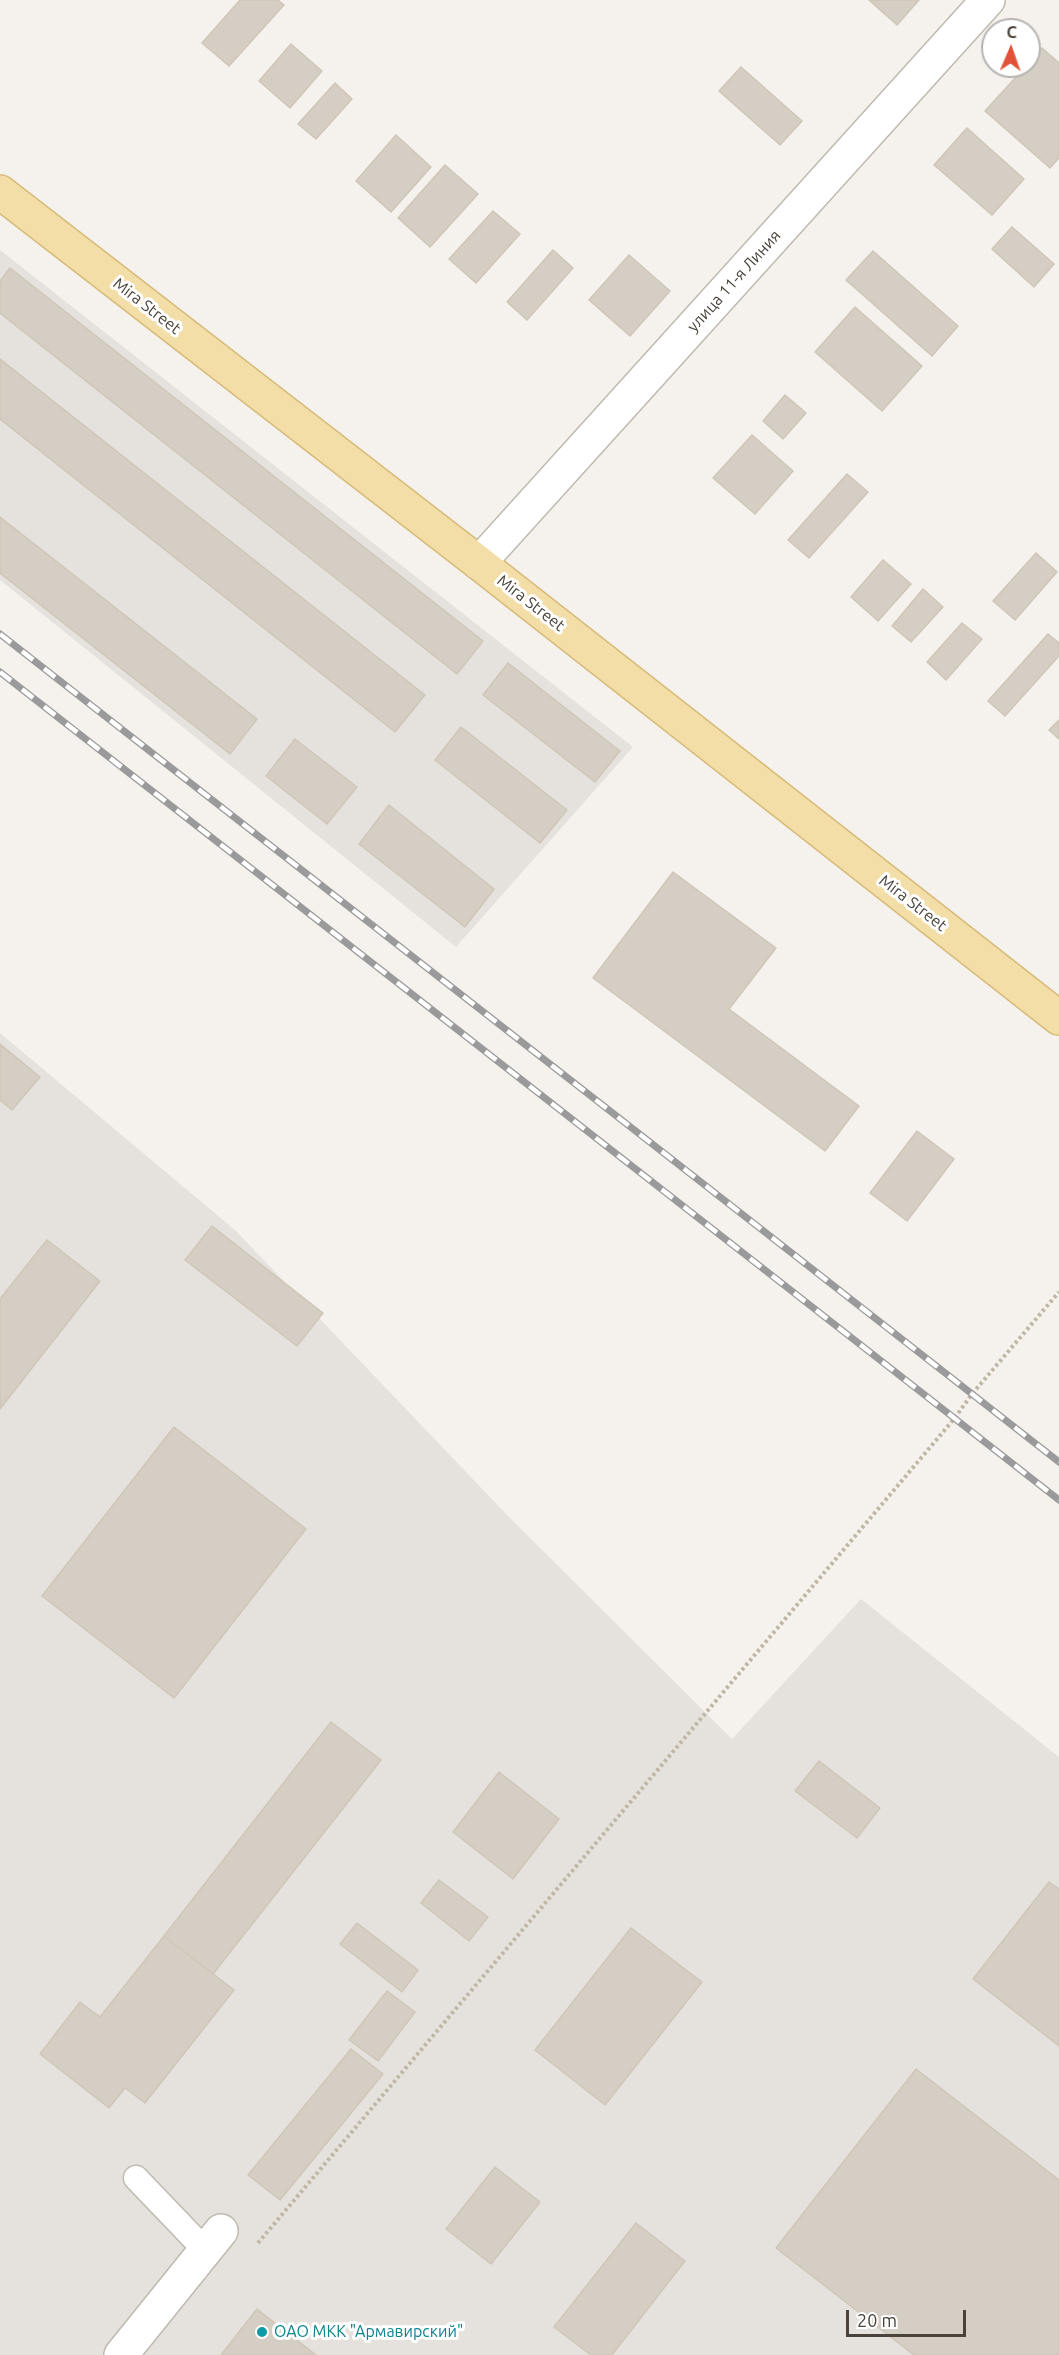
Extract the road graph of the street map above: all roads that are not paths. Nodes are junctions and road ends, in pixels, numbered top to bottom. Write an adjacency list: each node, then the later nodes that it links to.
1 (988, 0): 3 (street, улица 11-я Линия)
2 (0, 192): 3 (main road, Mira Street)
3 (479, 563): 4 (main road, Mira Street)
4 (1059, 1018)
5 (136, 2178): 6 (lane)
6 (213, 2240): 7 (street)
7 (121, 2355)

